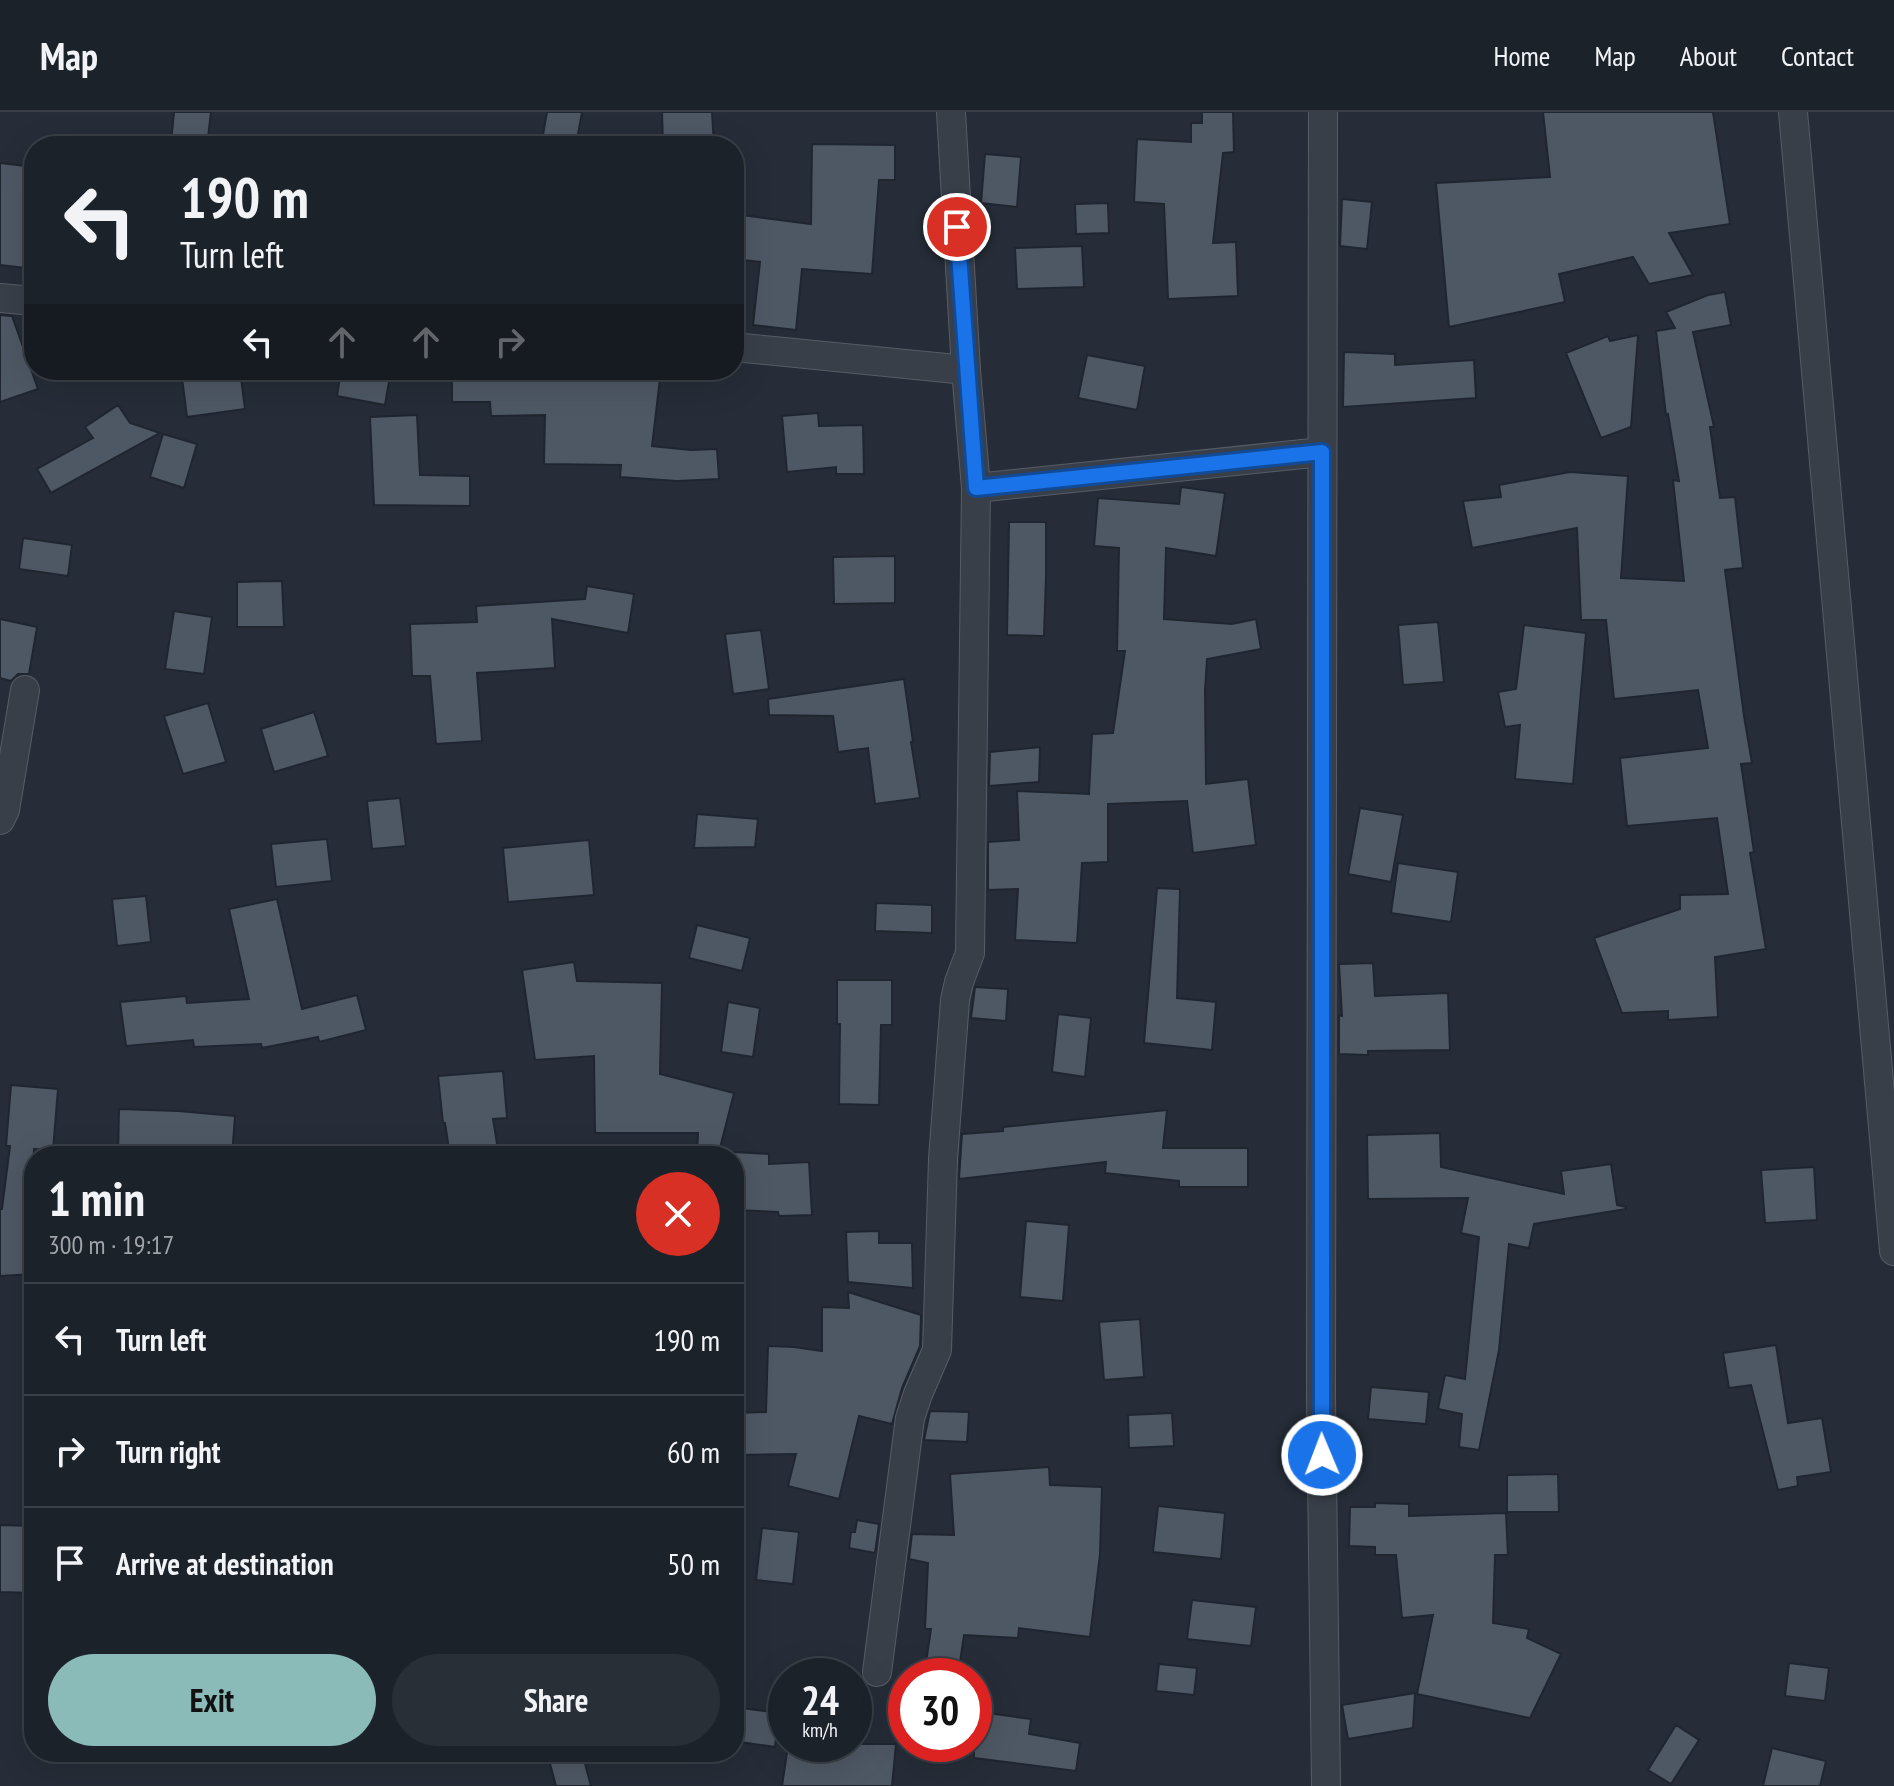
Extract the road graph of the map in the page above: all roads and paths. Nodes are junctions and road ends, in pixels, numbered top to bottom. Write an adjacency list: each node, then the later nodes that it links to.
1 (951, 112): 7 (street)
2 (1323, 112): 8 (street)
3 (1793, 112): 12 (street)
4 (0, 298): 5 (street)
5 (24, 300)
6 (744, 348): 7 (street)
7 (966, 370): 9 (street)
8 (1322, 452): 9 (street); 14 (street)
9 (976, 488): 13 (street)
10 (25, 690): 11 (street)
11 (0, 820)
12 (1894, 1251)
13 (877, 1672)
14 (1326, 1786)

